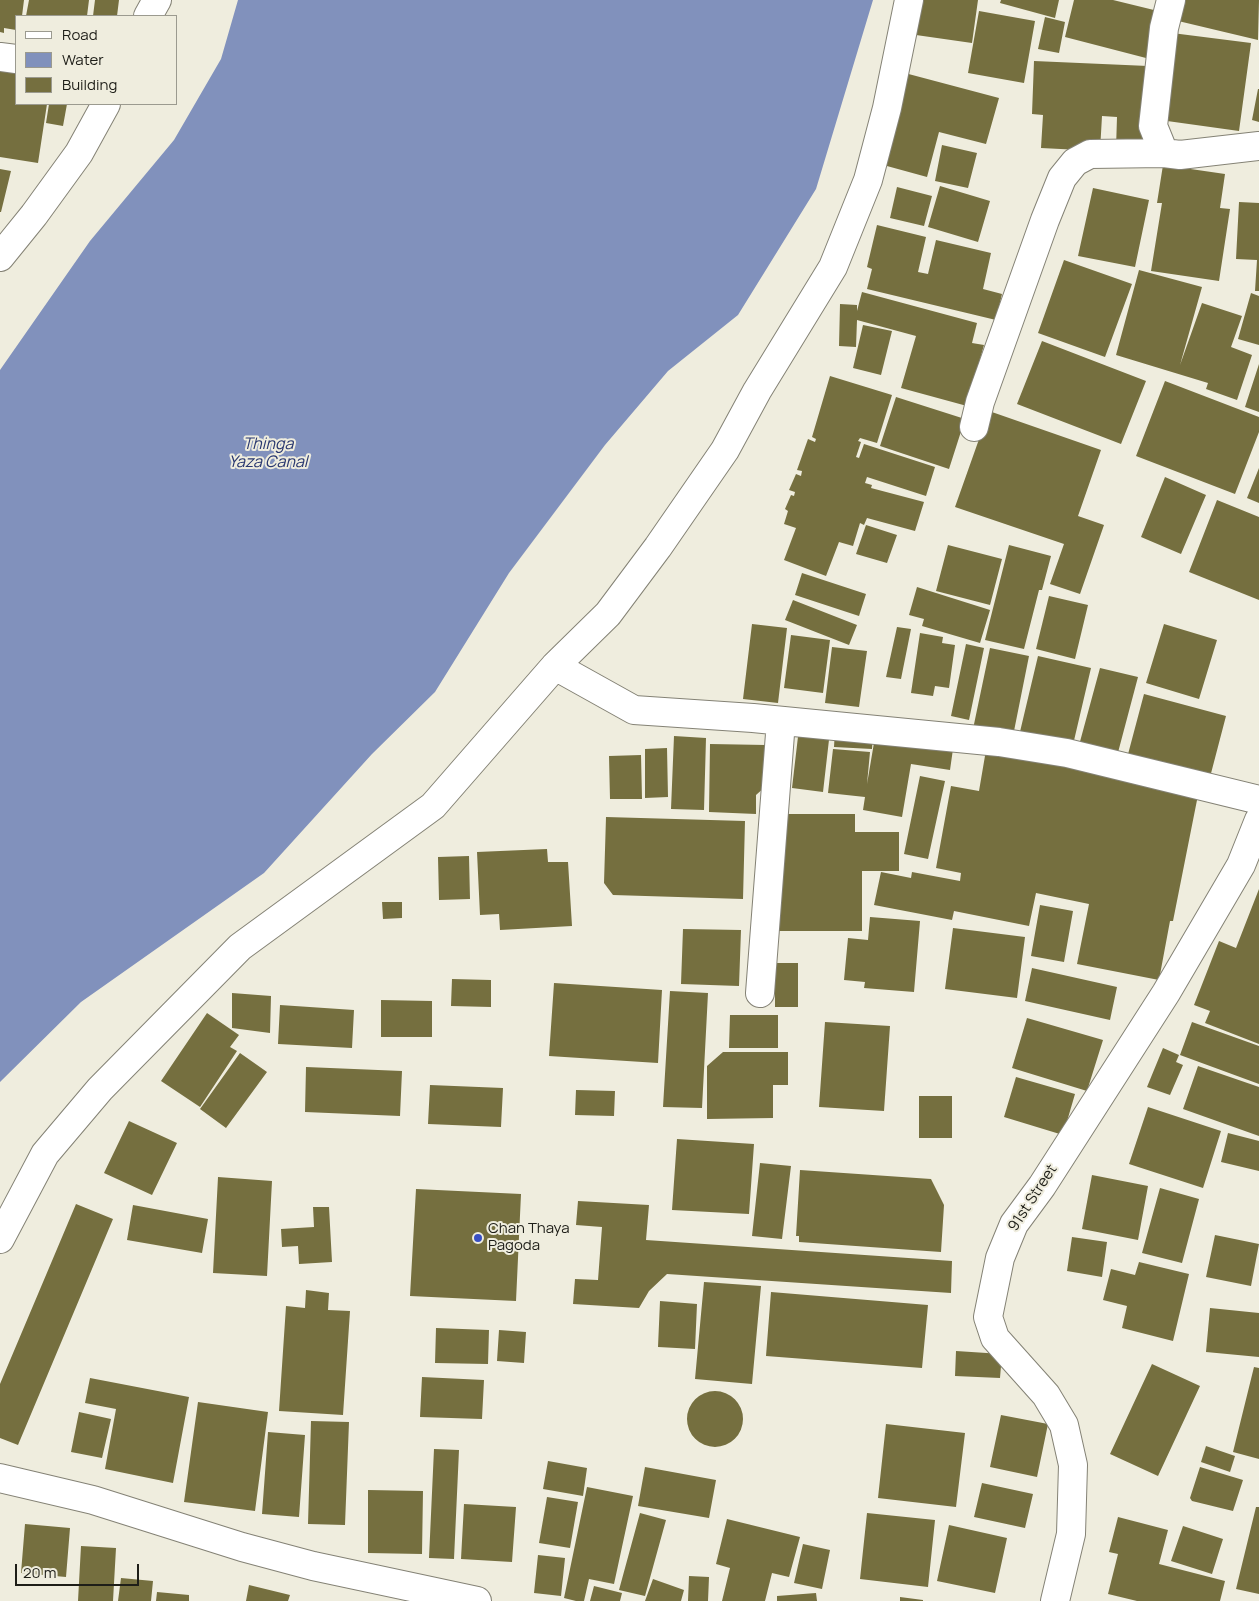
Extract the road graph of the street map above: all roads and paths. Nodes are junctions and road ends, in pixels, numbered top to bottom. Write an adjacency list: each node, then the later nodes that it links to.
1 (157, 0): 4 (street)
2 (909, 0): 12 (street)
3 (1171, 0): 9 (street)
4 (149, 15)
5 (0, 57): 6 (street)
6 (15, 59)
7 (105, 105): 10 (street)
8 (1259, 146): 9 (street)
9 (1164, 153): 11 (street)
10 (0, 257)
11 (974, 427)
12 (554, 666): 13 (street); 18 (street)
13 (781, 720): 14 (street); 17 (street)
14 (1259, 800)
15 (1259, 820): 16 (street, 91st Street)
16 (1250, 869): 21 (street, 91st Street)
17 (760, 994)
18 (0, 1239)
19 (0, 1478): 20 (street)
20 (477, 1601)
21 (1055, 1601)

